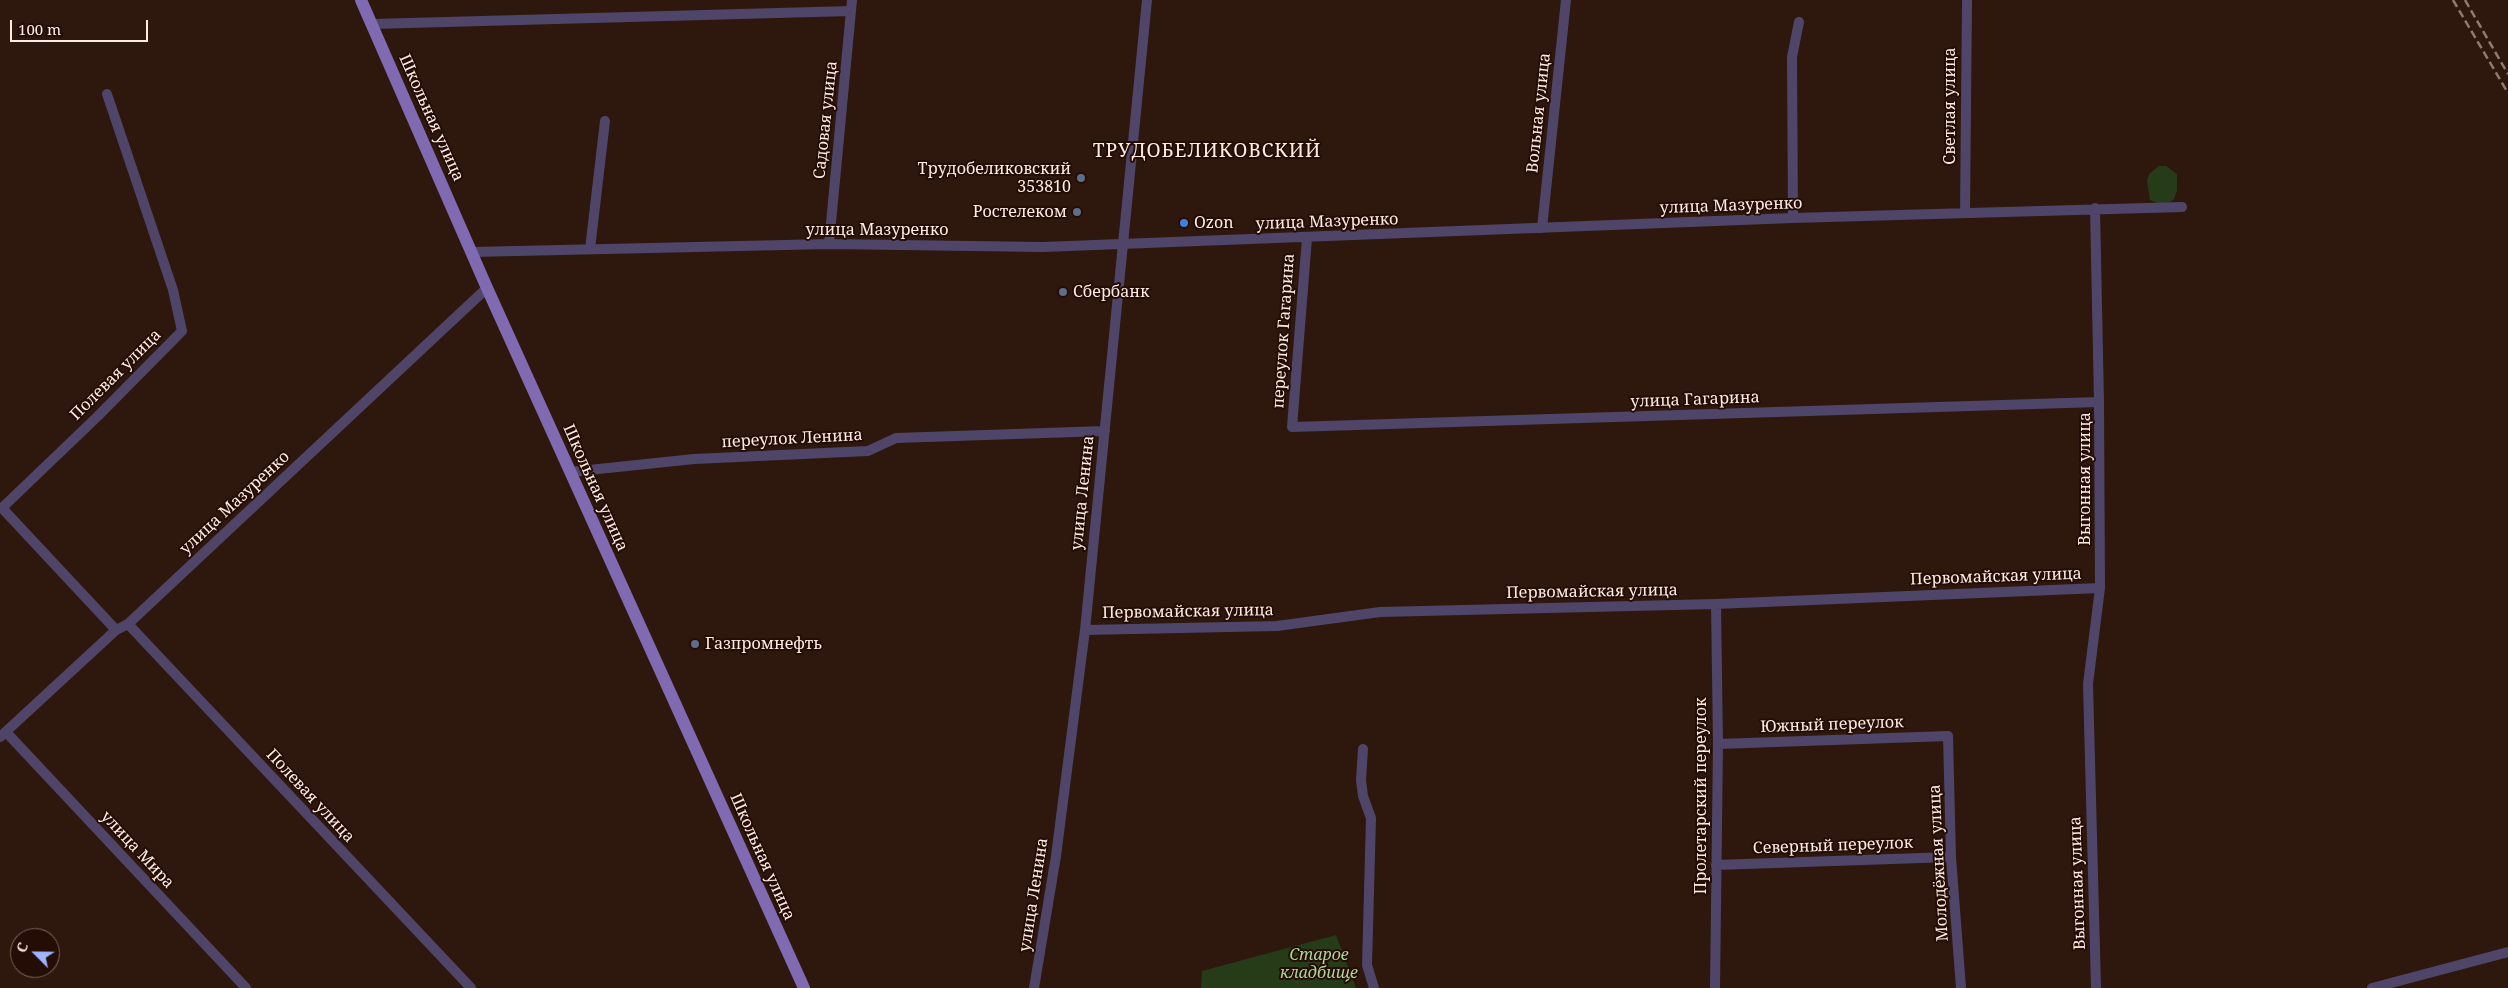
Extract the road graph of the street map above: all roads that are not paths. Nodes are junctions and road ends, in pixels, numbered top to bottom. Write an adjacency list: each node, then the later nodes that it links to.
1 (362, 0): 8 (main road, Школьная улица)
2 (852, 0): 6 (street, Садовая улица)
3 (1147, 0): 18 (street, улица Ленина)
4 (1566, 0): 15 (street, Вольная улица)
5 (1967, 0): 13 (street, Светлая улица)
6 (851, 11): 8 (street); 17 (street, Садовая улица)
7 (1799, 22): 14 (street)
8 (372, 24): 20 (main road, Школьная улица)
9 (108, 94): 29 (street, Полевая улица)
10 (605, 121): 19 (street)
11 (2182, 207): 12 (street, улица Мазуренко)
12 (2095, 208): 13 (street, улица Мазуренко); 22 (street, Выгонная улица)
13 (1965, 213): 14 (street, улица Мазуренко)
14 (1793, 218): 15 (street, улица Мазуренко)
15 (1542, 228): 16 (street, улица Мазуренко)
16 (1307, 238): 18 (street, улица Мазуренко); 23 (street, переулок Гагарина)
17 (829, 244): 18 (street, улица Мазуренко); 19 (street, улица Мазуренко)
18 (1121, 244): 24 (street, улица Ленина)
19 (590, 249): 20 (street, улица Мазуренко)
20 (472, 252): 21 (main road, Школьная улица)
21 (487, 288): 25 (main road, Школьная улица); 28 (street, улица Мазуренко)
22 (2099, 402): 23 (street, улица Гагарина); 26 (street, Выгонная улица)
23 (1292, 427)
24 (1105, 431): 25 (street, переулок Ленина); 30 (street, улица Ленина)
25 (570, 472): 40 (main road, Школьная улица)
26 (2100, 588): 27 (street, Первомайская улица); 45 (street, Выгонная улица)
27 (1716, 604): 30 (street, Первомайская улица); 33 (street, Пролетарский переулок)
28 (128, 624): 29 (street, улица Мазуренко); 39 (street, Полевая улица)
29 (116, 630): 31 (street, улица Мазуренко)
30 (1085, 630): 41 (street, улица Ленина)
31 (3, 735): 38 (street, улица Мира)
32 (1948, 736): 33 (street, Южный переулок); 35 (street, Молодёжная улица)
33 (1718, 744): 36 (street, Пролетарский переулок)
34 (1362, 749): 42 (street)
35 (1952, 857): 36 (street, Северный переулок); 44 (street, Молодёжная улица)
36 (1716, 865): 43 (street, Пролетарский переулок)
37 (2508, 952): 46 (street)
38 (246, 988)
39 (471, 988)
40 (804, 988)
41 (1034, 988)
42 (1374, 988)
43 (1715, 988)
44 (1961, 988)
45 (2096, 988)
46 (2372, 988)

